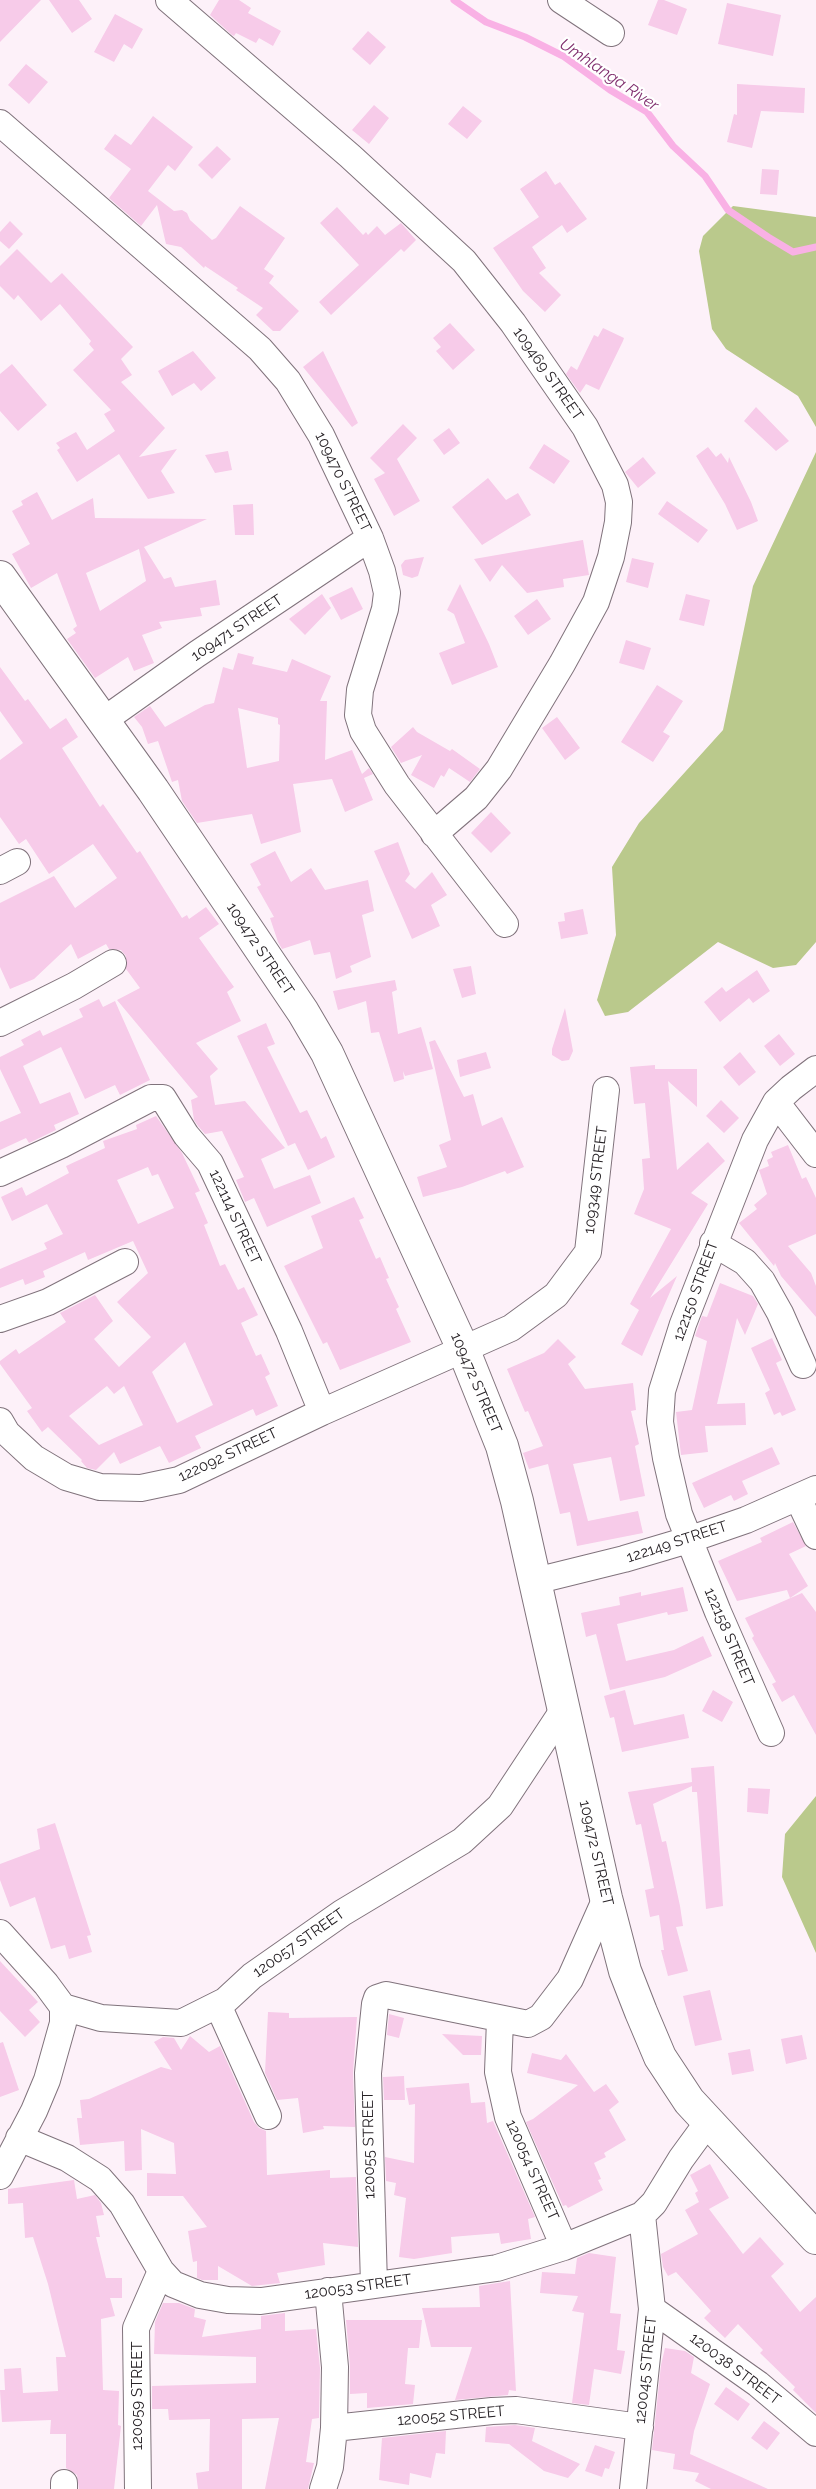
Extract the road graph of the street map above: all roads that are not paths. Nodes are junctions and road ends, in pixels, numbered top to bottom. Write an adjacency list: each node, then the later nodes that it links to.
1 (169, 0): 8 (street, 109469 STREET)
2 (561, 0): 3 (street)
3 (611, 33)
4 (0, 123): 5 (street, 109470 STREET)
5 (370, 538): 7 (street, 109471 STREET); 8 (street, 109470 STREET)
6 (0, 577): 7 (street, 109472 STREET)
7 (104, 720): 20 (street, 109472 STREET)
8 (434, 834): 9 (street, 109470 STREET)
9 (505, 924)
10 (113, 963): 11 (street)
11 (0, 1023)
12 (816, 1069): 14 (street, 122150 STREET)
13 (606, 1090): 20 (street, 109349 STREET)
14 (776, 1102): 15 (street); 17 (street, 122150 STREET)
15 (816, 1154)
16 (0, 1173): 22 (street, 122114 STREET)
17 (713, 1243): 21 (street); 26 (street, 122150 STREET)
18 (126, 1262): 19 (street)
19 (0, 1319)
20 (464, 1351): 22 (street, 122092 STREET); 27 (street, 109472 STREET)
21 (803, 1365)
22 (322, 1412): 23 (street, 122092 STREET)
23 (0, 1421)
24 (807, 1494): 25 (street); 26 (street, 122149 STREET)
25 (816, 1536)
26 (688, 1540): 27 (street, 122149 STREET); 29 (street, 122158 STREET)
27 (535, 1581): 28 (street, 109472 STREET)
28 (564, 1709): 30 (street, 109472 STREET); 32 (street, 120057 STREET)
29 (771, 1733)
30 (606, 1898): 34 (street); 36 (street, 109472 STREET)
31 (0, 1933): 33 (street)
32 (218, 2005): 33 (street, 120057 STREET); 35 (street)
33 (63, 2007): 37 (street)
34 (501, 2020): 41 (street, 120054 STREET); 43 (street, 120055 STREET)
35 (268, 2116)
36 (708, 2122): 39 (street, 120053 STREET); 40 (street, 109472 STREET)
37 (19, 2138): 38 (street); 42 (street, 120053 STREET)
38 (0, 2176)
39 (642, 2215): 41 (street, 120053 STREET); 45 (street, 120045 STREET)
40 (816, 2238)
41 (564, 2247): 43 (street, 120053 STREET)
42 (161, 2271): 44 (street, 120053 STREET); 49 (street, 120059 STREET)
43 (374, 2285): 44 (street, 120053 STREET)
44 (328, 2291): 47 (street)
45 (652, 2309): 46 (street, 120045 STREET); 48 (street, 120038 STREET)
46 (640, 2427): 47 (street, 120052 STREET); 51 (street, 120045 STREET)
47 (334, 2428): 50 (street)
48 (816, 2433)
49 (138, 2489)
50 (323, 2489)
51 (633, 2489)

